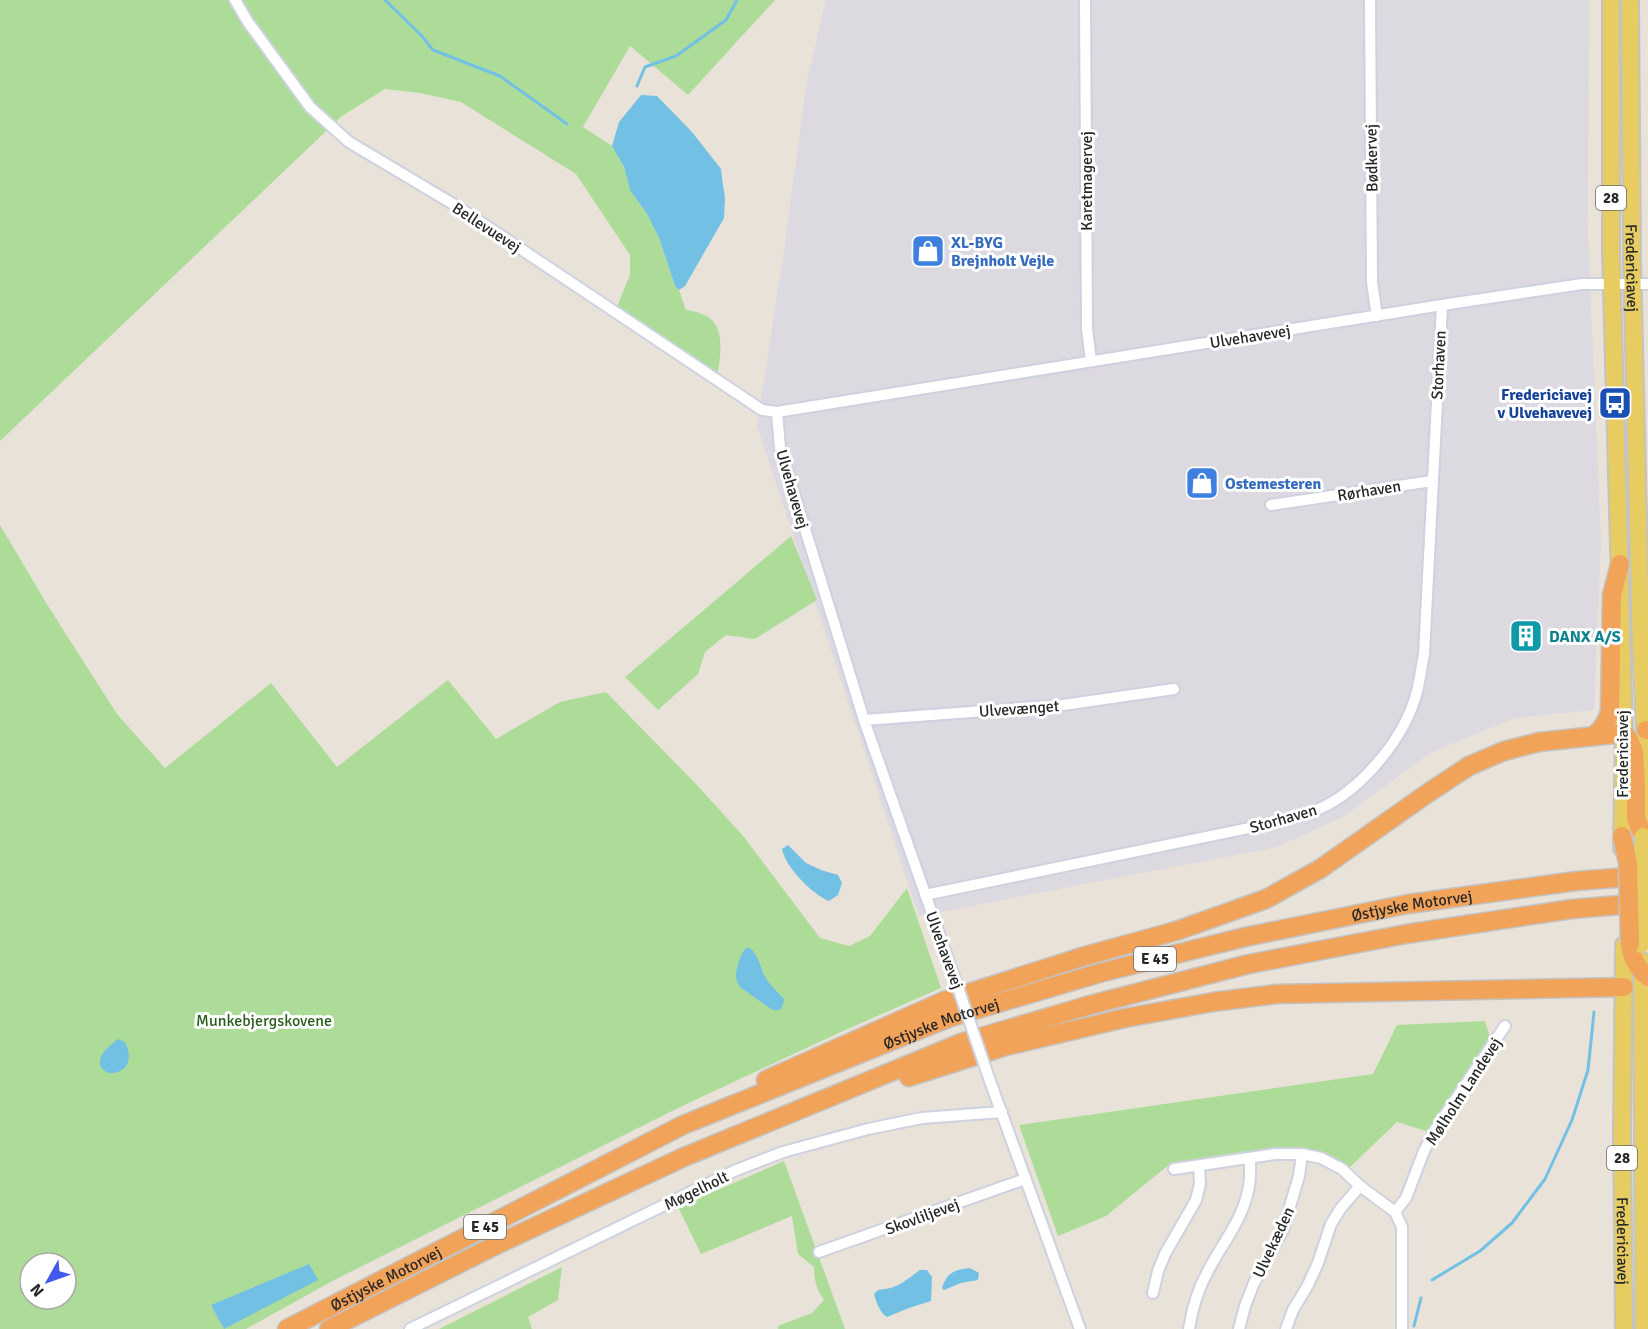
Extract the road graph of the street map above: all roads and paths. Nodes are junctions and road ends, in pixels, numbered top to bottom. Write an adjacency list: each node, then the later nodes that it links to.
1 (235, 0): 12 (street, Bellevuevej)
2 (1084, 0): 11 (street, Karetmagervej)
3 (1370, 0): 10 (street, Bødkervej)
4 (1611, 0): 6 (main road, Fredericiavej / 28)
5 (1629, 0): 8 (main road, Fredericiavej / 28)
6 (1610, 113): 7 (main road, Fredericiavej / 28); 8 (main road)
7 (1612, 284): 8 (street, Ulvehavevej); 9 (street, Ulvehavevej); 15 (main road, Fredericiavej / 28); 16 (main road)
8 (1640, 284): 16 (main road, Fredericiavej / 28)
9 (1442, 305): 10 (street, Ulvehavevej); 13 (street, Storhaven)
10 (1377, 316): 11 (street, Ulvehavevej)
11 (1091, 362): 12 (street, Ulvehavevej)
12 (777, 412): 18 (street, Ulvehavevej)
13 (1432, 481): 14 (street, Rørhaven); 25 (street, Storhaven)
14 (1271, 505)
15 (1620, 564): 20 (main road, Fredericiavej / 28); 21 (highway)
16 (1640, 571): 19 (main road, Fredericiavej / 28)
17 (1174, 689): 18 (street, Ulvevænget)
18 (864, 720): 25 (street, Ulvehavevej)
19 (1647, 730): 20 (main road); 23 (main road, Fredericiavej / 28)
20 (1624, 733): 21 (highway); 22 (main road, Fredericiavej / 28); 23 (highway)
21 (1594, 736): 33 (highway)
22 (1622, 836): 27 (highway, bridge)
23 (1643, 836): 27 (main road, Fredericiavej / 28, bridge)
24 (1648, 876): 33 (highway, Østjyske Motorvej / E 45)
25 (925, 895): 32 (street, Ulvehavevej, bridge)
26 (1648, 903): 31 (highway, Østjyske Motorvej / E 45)
27 (1632, 945): 28 (highway); 29 (main road, Fredericiavej / 28)
28 (1645, 979): 29 (main road); 52 (main road, Fredericiavej / 28)
29 (1624, 987): 31 (highway); 51 (main road, Fredericiavej / 28)
30 (1505, 1026): 40 (street, Mølholm Landevej)
31 (798, 1110): 44 (highway, Østjyske Motorvej / E 45)
32 (1002, 1112): 38 (street, Ulvehavevej); 45 (street, Møgelholt)
33 (683, 1125): 43 (highway, Østjyske Motorvej / E 45)
34 (1302, 1154): 35 (street); 39 (street); 48 (street, Ulvekæden)
35 (1250, 1158): 36 (street); 47 (street)
36 (1199, 1166): 37 (street); 42 (street)
37 (1174, 1169)
38 (1026, 1179): 41 (street, Skovliljevej); 46 (street, Ulvehavevej)
39 (1360, 1186): 40 (street); 49 (street)
40 (1395, 1212): 50 (street)
41 (819, 1252)
42 (1153, 1293)
43 (287, 1329)
44 (329, 1329)
45 (410, 1329)
46 (1080, 1329)
47 (1189, 1329)
48 (1239, 1329)
49 (1286, 1329)
50 (1402, 1329)
51 (1624, 1329)
52 (1644, 1329)

